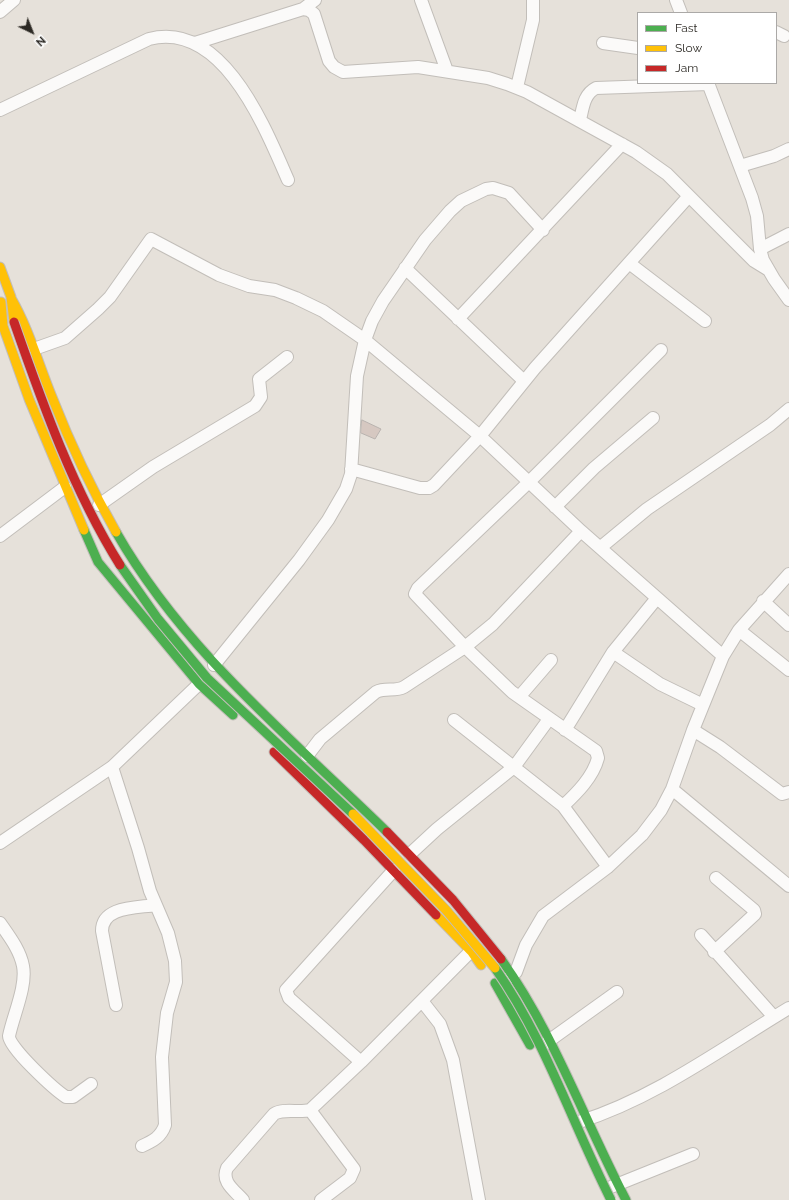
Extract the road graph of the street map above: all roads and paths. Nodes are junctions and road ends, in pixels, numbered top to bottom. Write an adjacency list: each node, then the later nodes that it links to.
1 (14, 0): 7 (street)
2 (316, 0): 6 (street)
3 (421, 0): 12 (street)
4 (533, 0): 14 (street)
5 (676, 0): 8 (street)
6 (303, 9): 9 (street); 12 (street)
7 (0, 12)
8 (681, 12)
9 (194, 42): 15 (street); 20 (street)
10 (603, 43): 11 (street)
11 (637, 48)
12 (447, 71): 14 (street)
13 (708, 84): 16 (street); 19 (street)
14 (517, 87): 16 (street)
15 (0, 110)
16 (580, 120): 17 (street)
17 (622, 144): 21 (street); 22 (street)
18 (789, 149): 19 (street)
19 (740, 166): 24 (street)
20 (288, 180)
21 (689, 196): 25 (street); 28 (street)
22 (543, 230): 27 (street); 32 (street)
23 (789, 234): 24 (street)
24 (760, 249): 28 (street)
25 (629, 263): 33 (street); 39 (street)
26 (0, 267): 29 (street)
27 (405, 268): 32 (street); 35 (street)
28 (767, 269): 30 (street)
29 (11, 297): 34 (street); 36 (street)
30 (789, 300)
31 (0, 301): 34 (street); 45 (street)
32 (458, 319): 39 (street)
33 (706, 321)
34 (14, 322): 110 (street, bridge)
35 (365, 340): 36 (street); 42 (street); 43 (street)
36 (34, 349): 46 (street)
37 (661, 350): 44 (street)
38 (287, 357): 46 (street)
39 (524, 381): 42 (street)
40 (789, 409): 50 (street)
41 (653, 418): 47 (street)
42 (480, 436): 43 (street); 44 (street)
43 (351, 469): 62 (street)
44 (529, 482): 47 (street); 58 (street)
45 (66, 487): 49 (street); 53 (street)
46 (100, 505): 51 (street)
47 (555, 507): 48 (street)
48 (581, 531): 50 (street); 58 (street)
49 (0, 536)
50 (601, 547): 54 (street)
51 (132, 560): 53 (street); 62 (street)
52 (789, 574): 55 (street)
53 (110, 576): 64 (street)
54 (657, 598): 59 (street); 60 (street)
55 (763, 602): 56 (street); 57 (street)
56 (789, 625)
57 (739, 630): 60 (street); 63 (street)
58 (465, 647): 65 (street); 71 (street)
59 (613, 652): 66 (street); 69 (street)
60 (723, 656): 66 (street)
61 (551, 660): 65 (street)
62 (214, 665): 71 (street)
63 (789, 670)
64 (199, 684): 72 (street); 80 (street)
65 (520, 696): 67 (street)
66 (703, 705): 70 (street)
67 (549, 719): 69 (street); 73 (street)
68 (454, 720): 73 (street)
69 (565, 730): 76 (street)
70 (693, 730): 74 (street); 75 (street)
71 (307, 756): 78 (street)
72 (112, 767): 77 (street); 83 (street)
73 (514, 767): 76 (street); 78 (street)
74 (672, 789): 79 (street); 82 (street)
75 (789, 792)
76 (563, 806): 79 (street)
77 (0, 844)
78 (410, 854): 88 (street)
79 (608, 867): 88 (street)
80 (394, 870): 86 (street); 97 (street)
81 (716, 878): 87 (street)
82 (789, 886)
83 (155, 905): 92 (street); 103 (street)
84 (0, 923): 99 (street)
85 (701, 935): 87 (street)
86 (471, 951): 89 (street); 91 (street)
87 (714, 952): 94 (street)
88 (514, 975): 89 (street); 95 (street)
89 (497, 986): 96 (street)
90 (617, 992): 95 (street)
91 (422, 1001): 97 (street); 109 (street)
92 (116, 1005)
93 (789, 1008): 94 (street)
94 (774, 1017): 101 (street)
95 (550, 1042): 96 (street); 101 (street)
96 (532, 1050): 98 (street)
97 (361, 1062): 100 (street)
98 (545, 1078)
99 (91, 1084)
100 (310, 1110): 107 (street); 108 (street)
101 (586, 1120): 102 (street); 105 (street)
102 (566, 1126): 106 (street)
103 (142, 1146)
104 (693, 1154): 105 (street)
105 (617, 1184): 106 (street); 111 (street)
106 (601, 1197)
107 (243, 1200)
108 (321, 1200)
109 (479, 1200)
110 (611, 1200)
111 (626, 1200)

